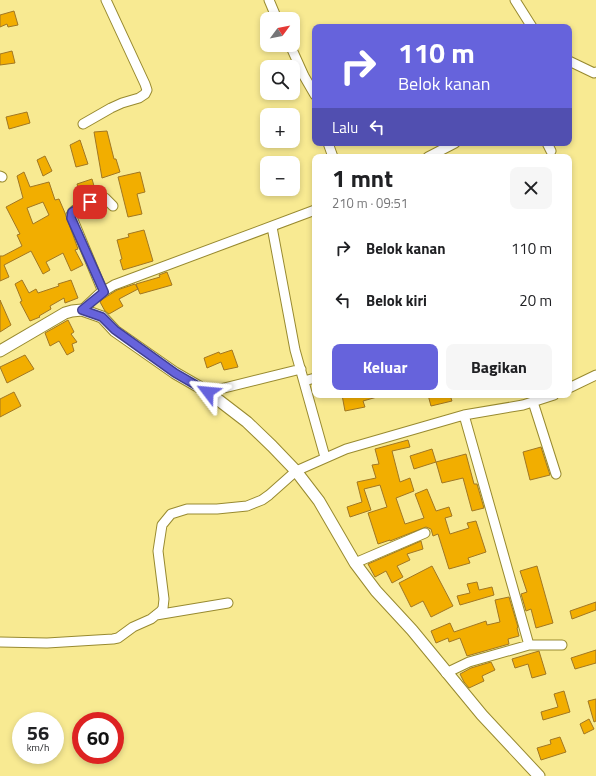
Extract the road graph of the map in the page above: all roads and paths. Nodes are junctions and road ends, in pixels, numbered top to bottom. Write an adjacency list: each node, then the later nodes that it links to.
1 (106, 0): 11 (street)
2 (268, 0): 4 (street)
3 (515, 0): 5 (street)
4 (274, 12)
5 (530, 24)
6 (293, 52): 10 (street)
7 (572, 62): 8 (street)
8 (595, 72): 9 (street)
9 (596, 82)
10 (312, 90)
11 (83, 124)
12 (449, 146): 13 (street)
13 (434, 154)
14 (113, 206): 17 (street)
15 (312, 211): 16 (street)
16 (272, 227): 17 (street); 20 (street)
17 (104, 292): 18 (street)
18 (82, 310): 19 (main road); 25 (main road)
19 (0, 351)
20 (300, 369): 23 (street); 25 (street)
21 (596, 375): 24 (street)
22 (312, 379): 23 (street)
23 (304, 381): 29 (street)
24 (572, 387)
25 (208, 392): 30 (main road)
26 (545, 398): 27 (street)
27 (532, 402): 28 (street); 31 (street)
28 (464, 415): 29 (street); 37 (street)
29 (325, 457): 30 (street)
30 (296, 471): 33 (main road); 35 (street)
31 (556, 474)
32 (425, 533): 33 (street)
33 (355, 563): 39 (main road)
34 (228, 603): 35 (street)
35 (156, 615): 36 (street)
36 (0, 642)
37 (529, 644): 38 (street); 39 (street)
38 (562, 645)
39 (446, 673): 40 (main road)
40 (539, 776)

